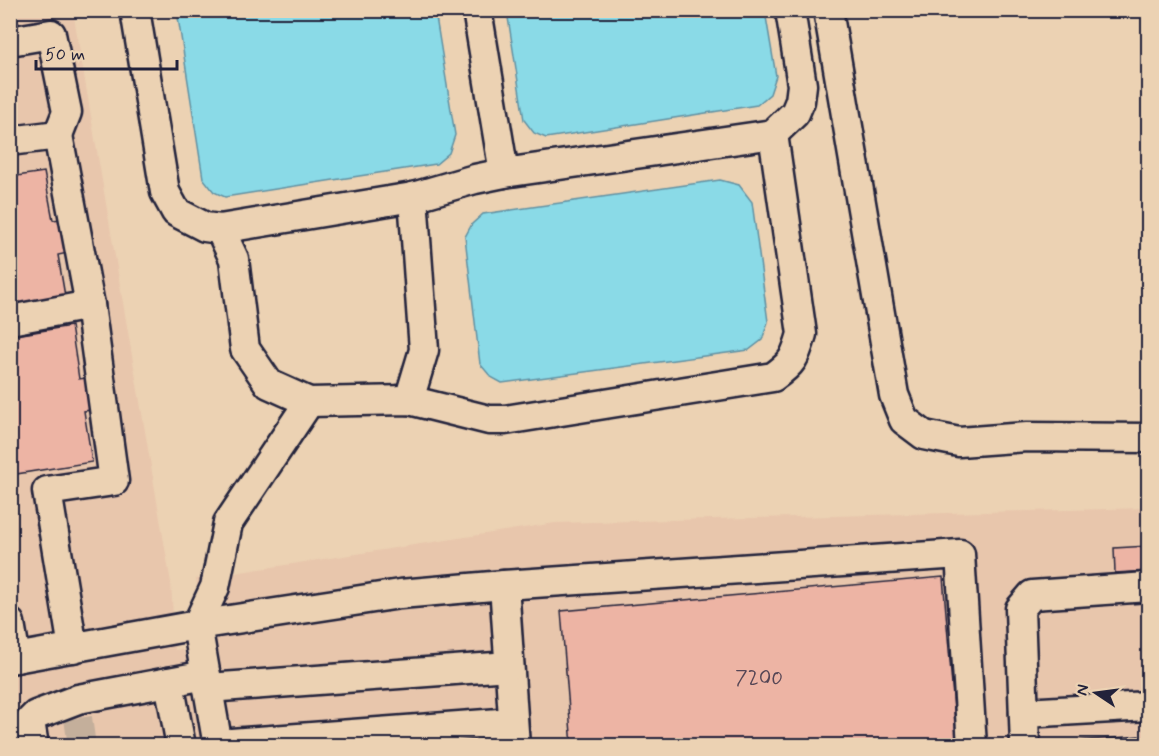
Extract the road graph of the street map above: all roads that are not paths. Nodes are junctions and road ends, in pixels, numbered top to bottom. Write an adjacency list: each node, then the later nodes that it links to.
1 (135, 10): 11 (lane)
2 (477, 10): 9 (lane)
3 (790, 10): 6 (lane)
4 (828, 10): 16 (lane)
5 (10, 41): 7 (lane)
6 (773, 134): 9 (lane); 14 (lane)
7 (58, 135): 8 (lane); 12 (lane)
8 (10, 141)
9 (504, 173): 10 (lane)
10 (413, 197): 11 (lane); 14 (lane)
11 (220, 229): 15 (lane)
12 (90, 305): 13 (lane); 21 (lane)
13 (10, 320)
14 (409, 400): 15 (lane)
15 (309, 402): 20 (lane)
16 (1149, 438)
17 (504, 585): 20 (lane); 23 (lane); 32 (lane)
18 (1149, 587): 27 (lane)
19 (10, 623): 22 (lane)
20 (197, 625): 21 (lane); 25 (lane)
21 (73, 648): 22 (lane)
22 (13, 659)
23 (509, 666): 25 (lane); 28 (lane)
24 (169, 682): 25 (lane); 30 (lane); 31 (lane)
25 (207, 682): 29 (lane)
26 (1149, 706): 27 (lane)
27 (1024, 713): 33 (lane)
28 (514, 734): 29 (lane)
29 (218, 745)
30 (34, 746)
31 (181, 746)
32 (972, 746)
33 (1025, 746)

